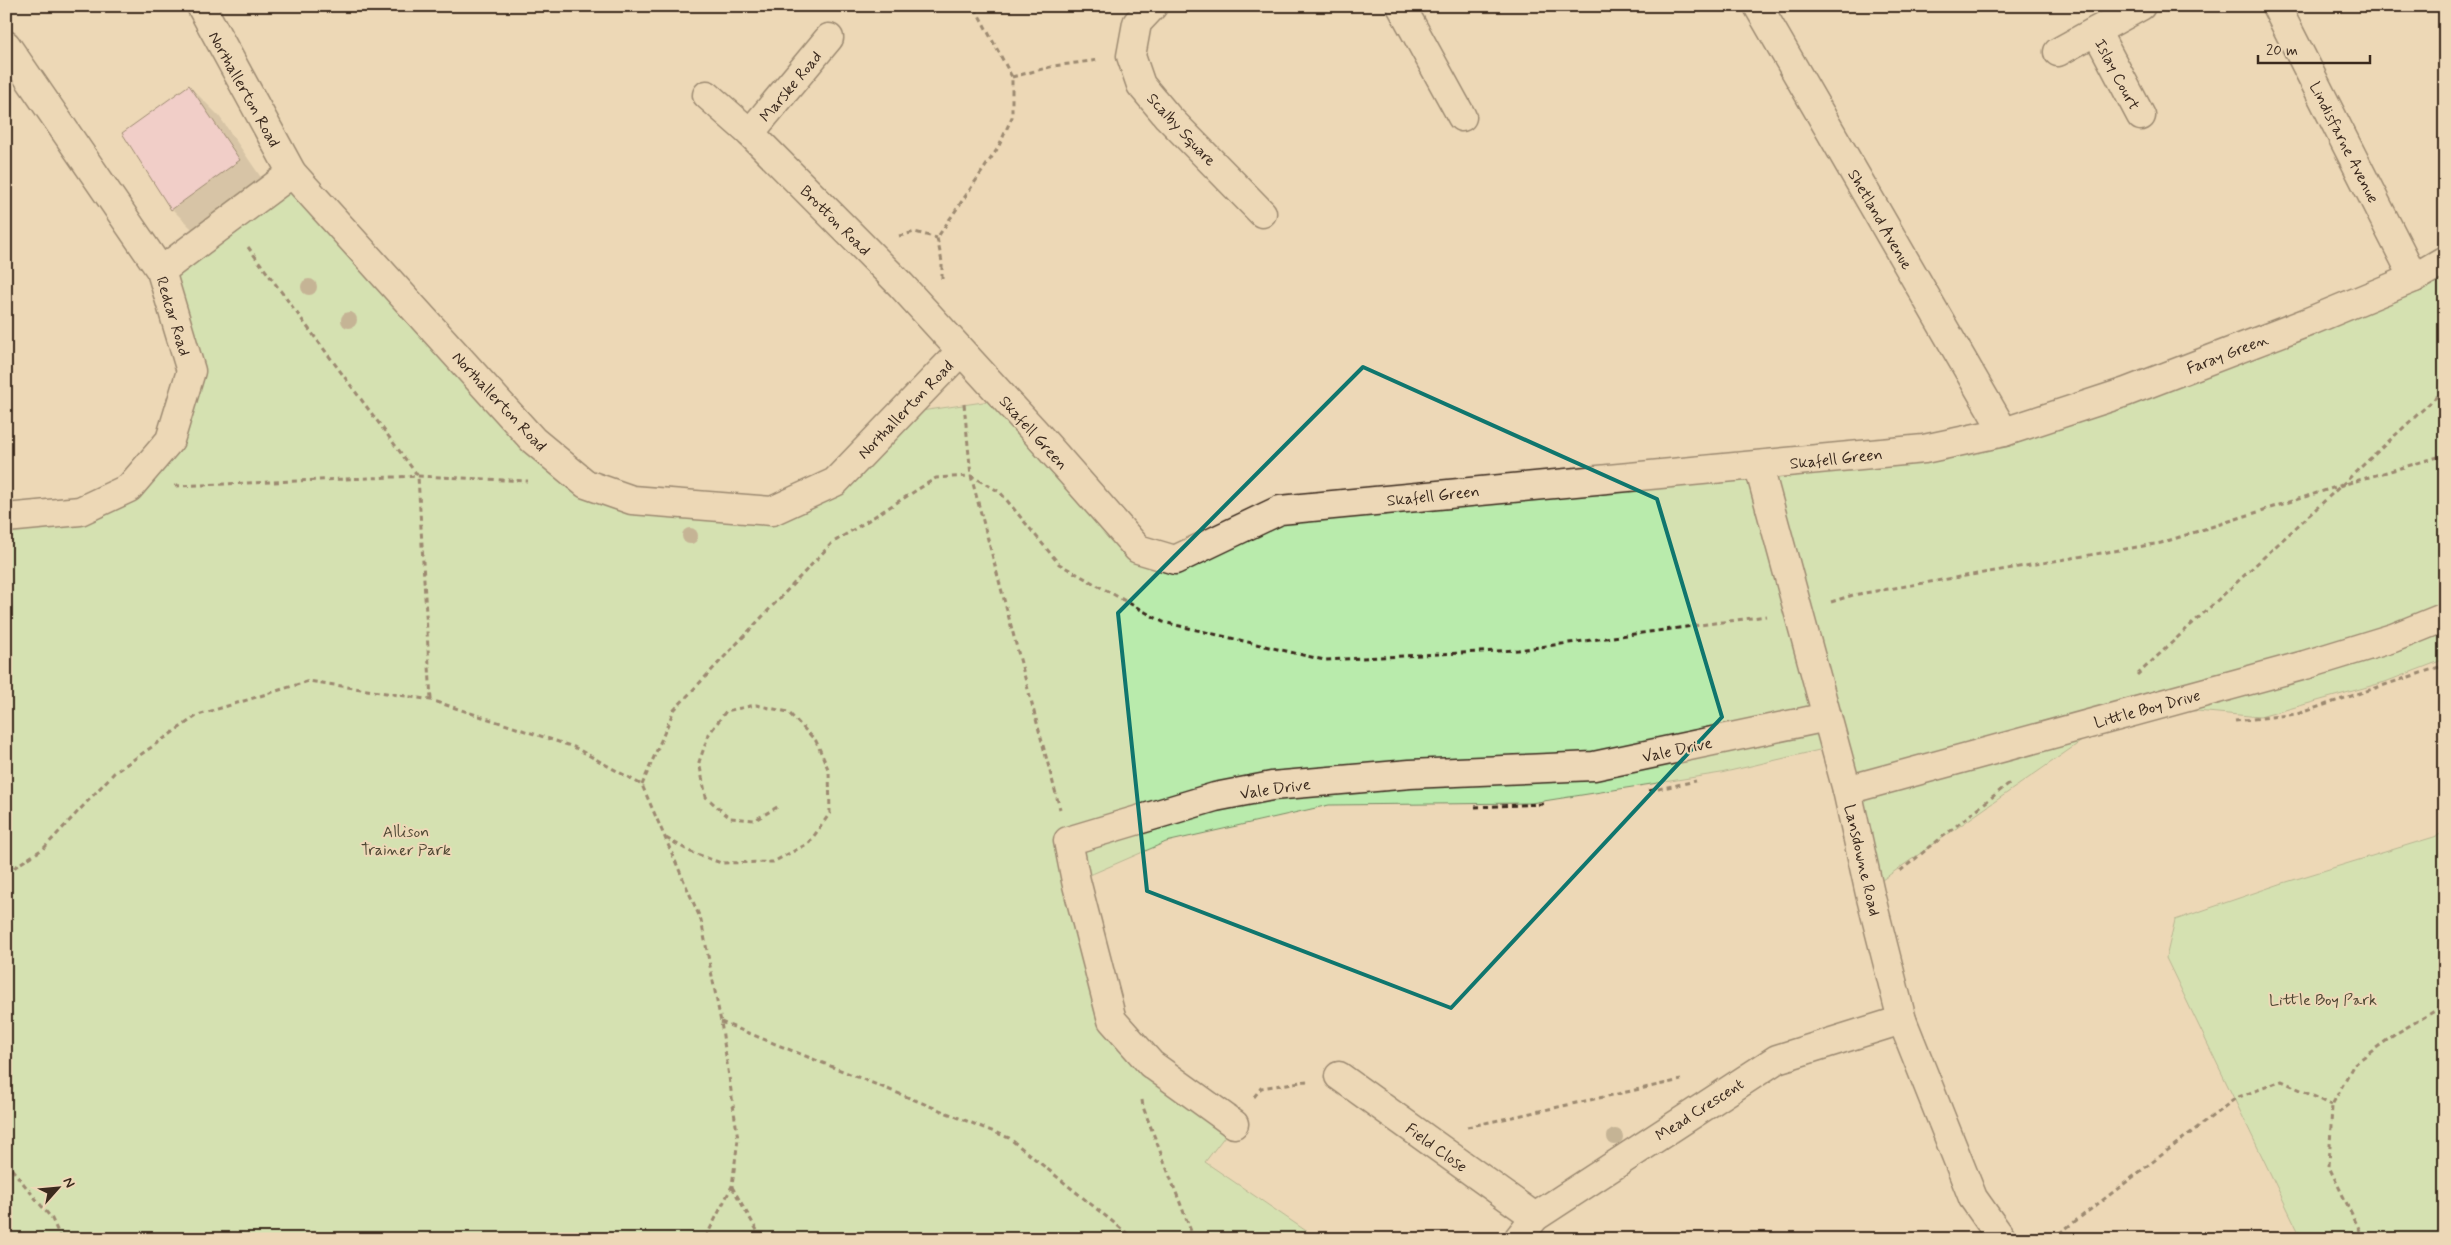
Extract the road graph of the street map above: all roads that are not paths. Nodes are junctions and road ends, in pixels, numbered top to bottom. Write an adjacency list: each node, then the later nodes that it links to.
1 (201, 6): 15 (street, Northallerton Road)
2 (1153, 6): 16 (street, Scalby Square)
3 (1401, 6): 13 (street)
4 (1758, 6): 21 (street, Shetland Avenue)
5 (2141, 6): 7 (street, Islay Court)
6 (2276, 6): 19 (street, Lindisfarne Avenue)
7 (2096, 31): 10 (street, Islay Court); 12 (street, Islay Court)
8 (829, 38): 14 (street, Marske Road)
9 (6, 45): 18 (street, Redcar Road)
10 (2058, 52)
11 (707, 95): 14 (street, Brotton Road)
12 (2141, 116)
13 (1462, 117)
14 (750, 133): 20 (street, Brotton Road)
15 (292, 173): 18 (street); 20 (street, Northallerton Road)
16 (1262, 213)
17 (2445, 260): 19 (street, Faray Green)
18 (161, 272): 23 (street, Redcar Road)
19 (2414, 278): 21 (street, Faray Green)
20 (960, 352): 22 (street, Skafell Green)
21 (2004, 432): 22 (street, Skafell Green)
22 (1759, 466): 25 (street, Lansdowne Road)
23 (6, 518)
24 (2445, 617): 26 (street, Little Boy Drive)
25 (1827, 717): 26 (street, Lansdowne Road); 29 (street, Vale Drive)
26 (1847, 790): 27 (street, Lansdowne Road)
27 (1902, 1020): 30 (street, Mead Crescent); 32 (street, Lansdowne Road)
28 (1340, 1076): 30 (street, Field Close)
29 (1234, 1124)
30 (1535, 1217): 31 (street, Mead Crescent)
31 (1518, 1239)
32 (2002, 1239)

